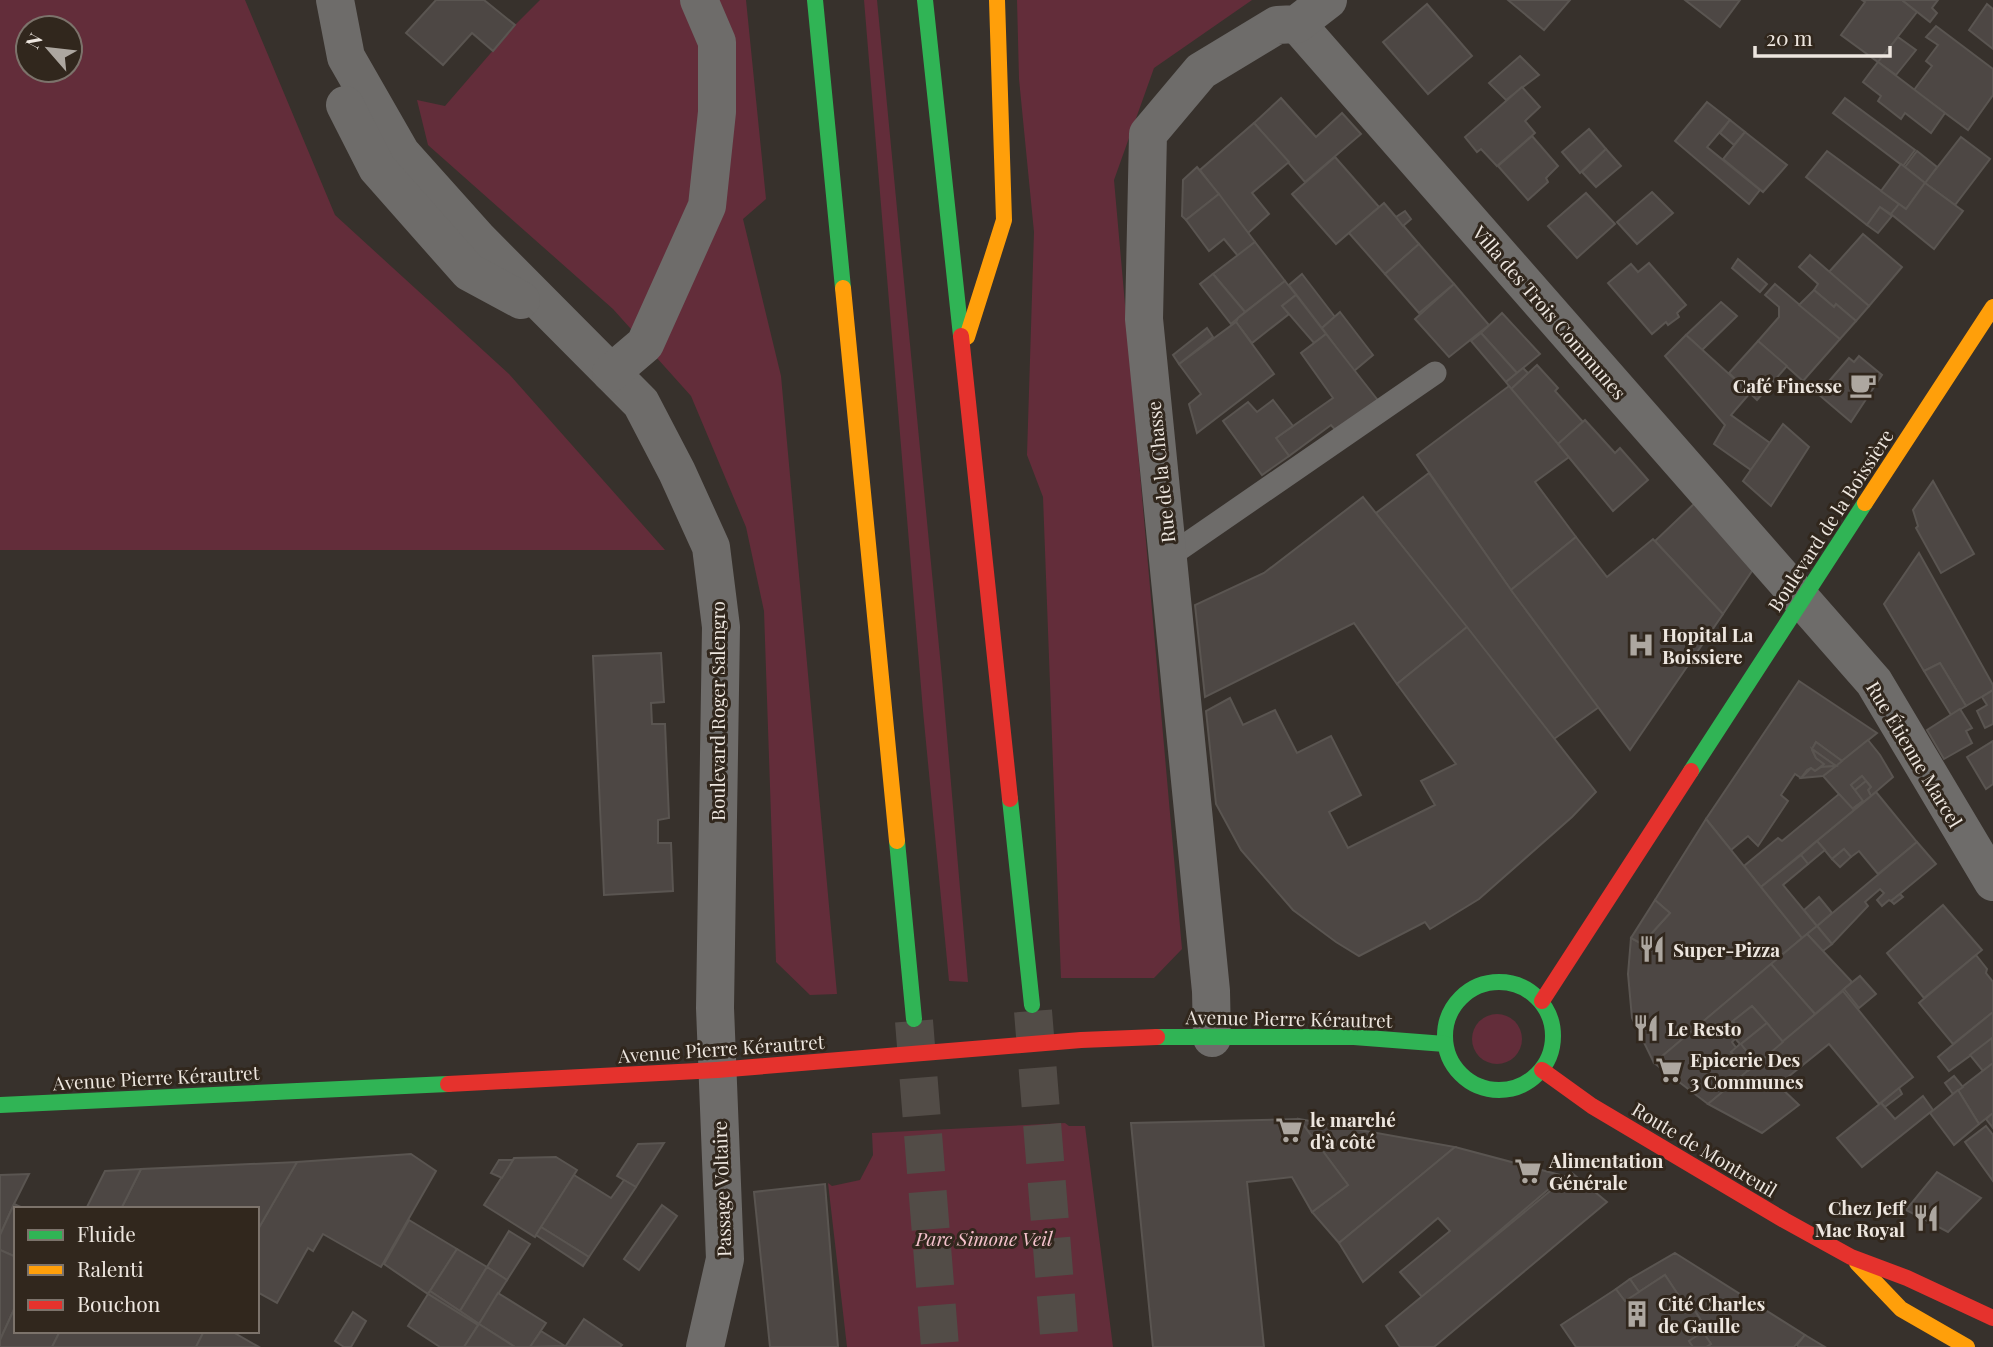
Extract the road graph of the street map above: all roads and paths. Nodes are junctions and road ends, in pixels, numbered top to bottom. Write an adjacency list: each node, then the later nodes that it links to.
1 (313, 0): 10 (street, Boulevard Roger Salengro)
2 (335, 0): 10 (street, Boulevard Roger Salengro)
3 (699, 0): 12 (street)
4 (815, 0): 19 (main road)
5 (925, 0): 11 (main road)
6 (997, 0): 11 (main road)
7 (1328, 0): 8 (street, Rue de la Chasse)
8 (1297, 24): 14 (street, Rue de la Chasse); 15 (street, Villa des Trois Communes)
9 (1993, 307): 15 (main road, Boulevard de la Boissière)
10 (558, 319): 12 (street, Boulevard Roger Salengro)
11 (962, 352): 18 (main road)
12 (611, 373): 22 (street, Boulevard Roger Salengro)
13 (1435, 373): 14 (lane)
14 (1168, 557): 20 (street, Rue de la Chasse)
15 (1802, 600): 16 (street, Rue Étienne Marcel); 17 (main road, Boulevard de la Boissière)
16 (1993, 882)
17 (1542, 1002): 21 (main road); 23 (main road)
18 (1032, 1005)
19 (914, 1019)
20 (1212, 1038): 21 (main road, Avenue Pierre Kérautret); 22 (main road, Avenue Pierre Kérautret, bridge)
21 (1445, 1044): 23 (main road)
22 (717, 1070): 24 (main road, Avenue Pierre Kérautret); 27 (street, Passage Voltaire)
23 (1542, 1070): 25 (main road, Route de Montreuil)
24 (0, 1105)
25 (1851, 1257): 26 (main road, Route de Montreuil); 28 (main road, Route de Montreuil)
26 (1993, 1318)
27 (705, 1347)
28 (1967, 1347)

